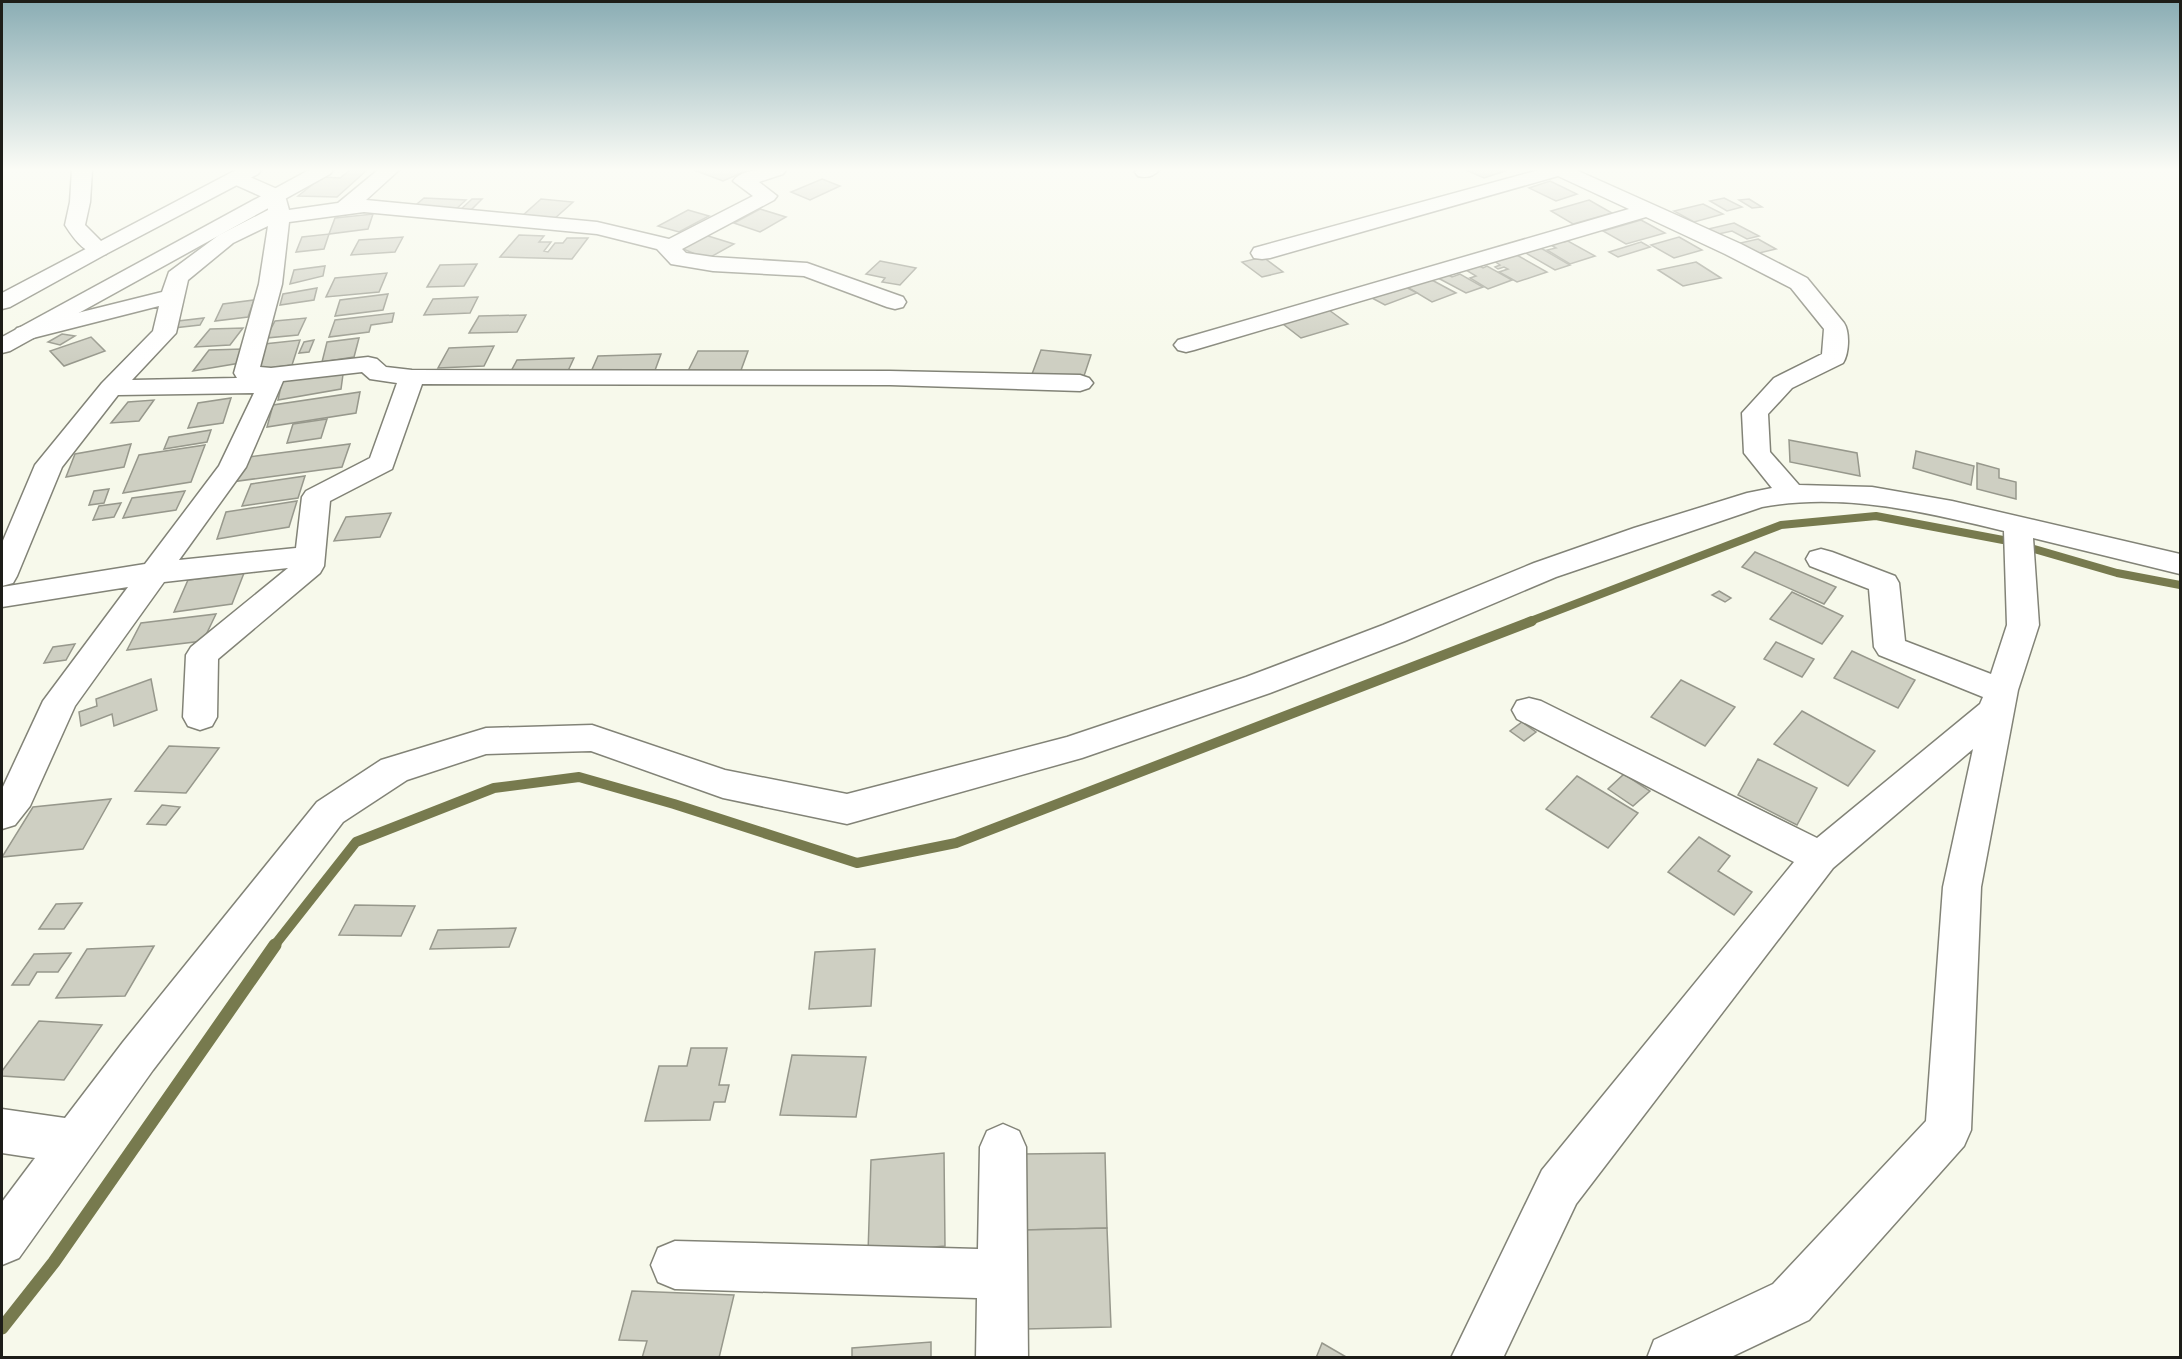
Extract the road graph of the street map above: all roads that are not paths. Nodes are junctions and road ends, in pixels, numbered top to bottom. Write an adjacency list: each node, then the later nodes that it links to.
1 (81, 233): 12 (main road)
2 (128, 233): 12 (main road)
3 (227, 233): 17 (main road)
4 (236, 233): 14 (main road)
5 (276, 233): 21 (main road)
6 (620, 233): 11 (main road)
7 (696, 233): 11 (main road)
8 (1332, 233): 13 (main road)
9 (1568, 233): 18 (main road)
10 (1699, 233): 24 (main road)
11 (668, 248): 16 (main road)
12 (98, 249): 15 (main road)
13 (1262, 253)
14 (172, 296): 17 (main road); 23 (main road)
15 (2, 302)
16 (895, 302)
17 (25, 333): 19 (main road)
18 (1186, 345)
19 (2, 346)
20 (412, 377): 21 (main road); 22 (main road); 26 (main road)
21 (270, 380): 23 (main road); 29 (main road)
22 (1080, 383)
23 (111, 388): 30 (main road)
24 (1791, 493): 25 (main road); 38 (main road)
25 (2019, 526): 28 (main road); 32 (main road)
26 (309, 556): 29 (main road); 34 (main road)
27 (1821, 559): 32 (main road)
28 (2181, 564)
29 (153, 573): 31 (main road); 35 (main road)
30 (2, 576)
31 (2, 597)
32 (2002, 691): 36 (main road); 45 (main road)
33 (1529, 710): 36 (main road)
34 (200, 717)
35 (2, 815)
36 (1820, 857): 44 (main road)
37 (2, 1131): 38 (main road)
38 (75, 1142): 40 (main road)
39 (1003, 1147): 42 (main road)
40 (2, 1241)
41 (675, 1265): 42 (main road)
42 (1003, 1274): 43 (main road)
43 (1002, 1358)
44 (1476, 1358)
45 (1672, 1358)

